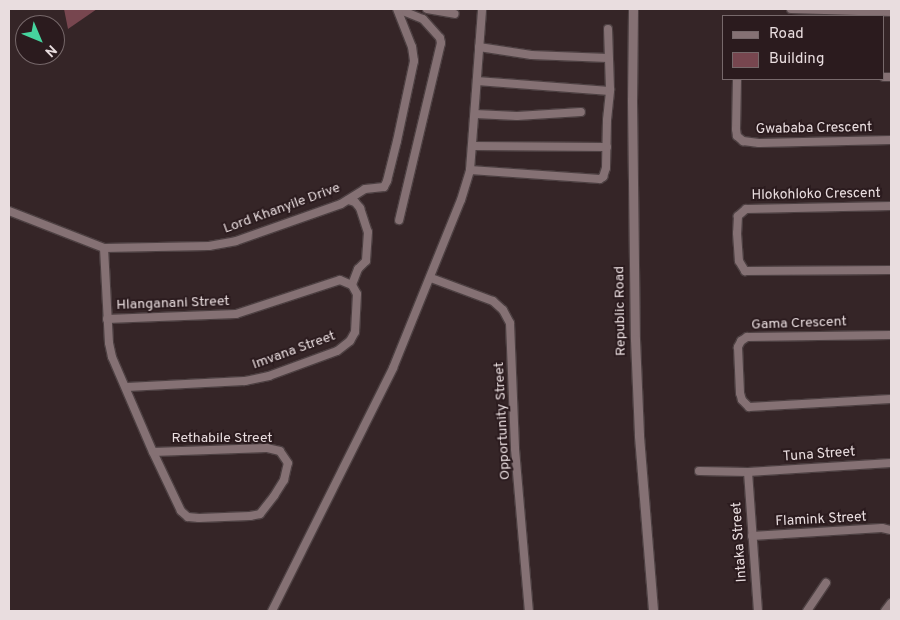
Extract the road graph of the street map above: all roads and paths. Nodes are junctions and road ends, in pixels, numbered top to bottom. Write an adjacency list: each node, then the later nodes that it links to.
1 (398, 9): 20 (street, Lord Khanyile Drive); 23 (street)
2 (427, 9): 7 (street)
3 (482, 9): 9 (street)
4 (633, 9): 42 (street, Republic Road)
5 (792, 9): 6 (street)
6 (891, 12)
7 (455, 14)
8 (608, 29): 10 (street)
9 (479, 46): 10 (street); 12 (street)
10 (608, 58): 13 (street)
11 (737, 80): 16 (street, Gwababa Crescent)
12 (477, 81): 13 (street); 15 (street)
13 (610, 91): 18 (street)
14 (581, 112): 15 (street)
15 (474, 114): 17 (street)
16 (891, 140)
17 (472, 146): 18 (street); 19 (street)
18 (607, 147): 19 (street)
19 (470, 170): 26 (street)
20 (348, 200): 24 (street, Lord Khanyile Drive); 27 (street)
21 (891, 206): 25 (street, Hlokohloko Crescent)
22 (9, 211): 24 (street, Lord Khanyile Drive)
23 (399, 220)
24 (104, 248): 28 (street, Rethabile Street)
25 (891, 270)
26 (431, 278): 40 (street); 41 (street, Opportunity Street)
27 (352, 285): 28 (street, Hlanganani Street); 30 (street, Imvana Street)
28 (108, 319): 30 (street, Rethabile Street)
29 (891, 335): 31 (street, Gama Crescent)
30 (126, 386): 32 (street, Rethabile Street)
31 (891, 399)
32 (153, 452): 32 (street, Rethabile Street)
33 (891, 463): 35 (street, Tuna Street)
34 (699, 471): 35 (street, Tuna Street)
35 (748, 472): 37 (street, Intaka Street)
36 (891, 530): 37 (street, Flamink Street)
37 (752, 536): 43 (street, Intaka Street)
38 (826, 583): 44 (street)
39 (891, 603): 45 (street)
40 (272, 611)
41 (529, 611)
42 (653, 611)
43 (758, 611)
44 (806, 611)
45 (885, 611)

